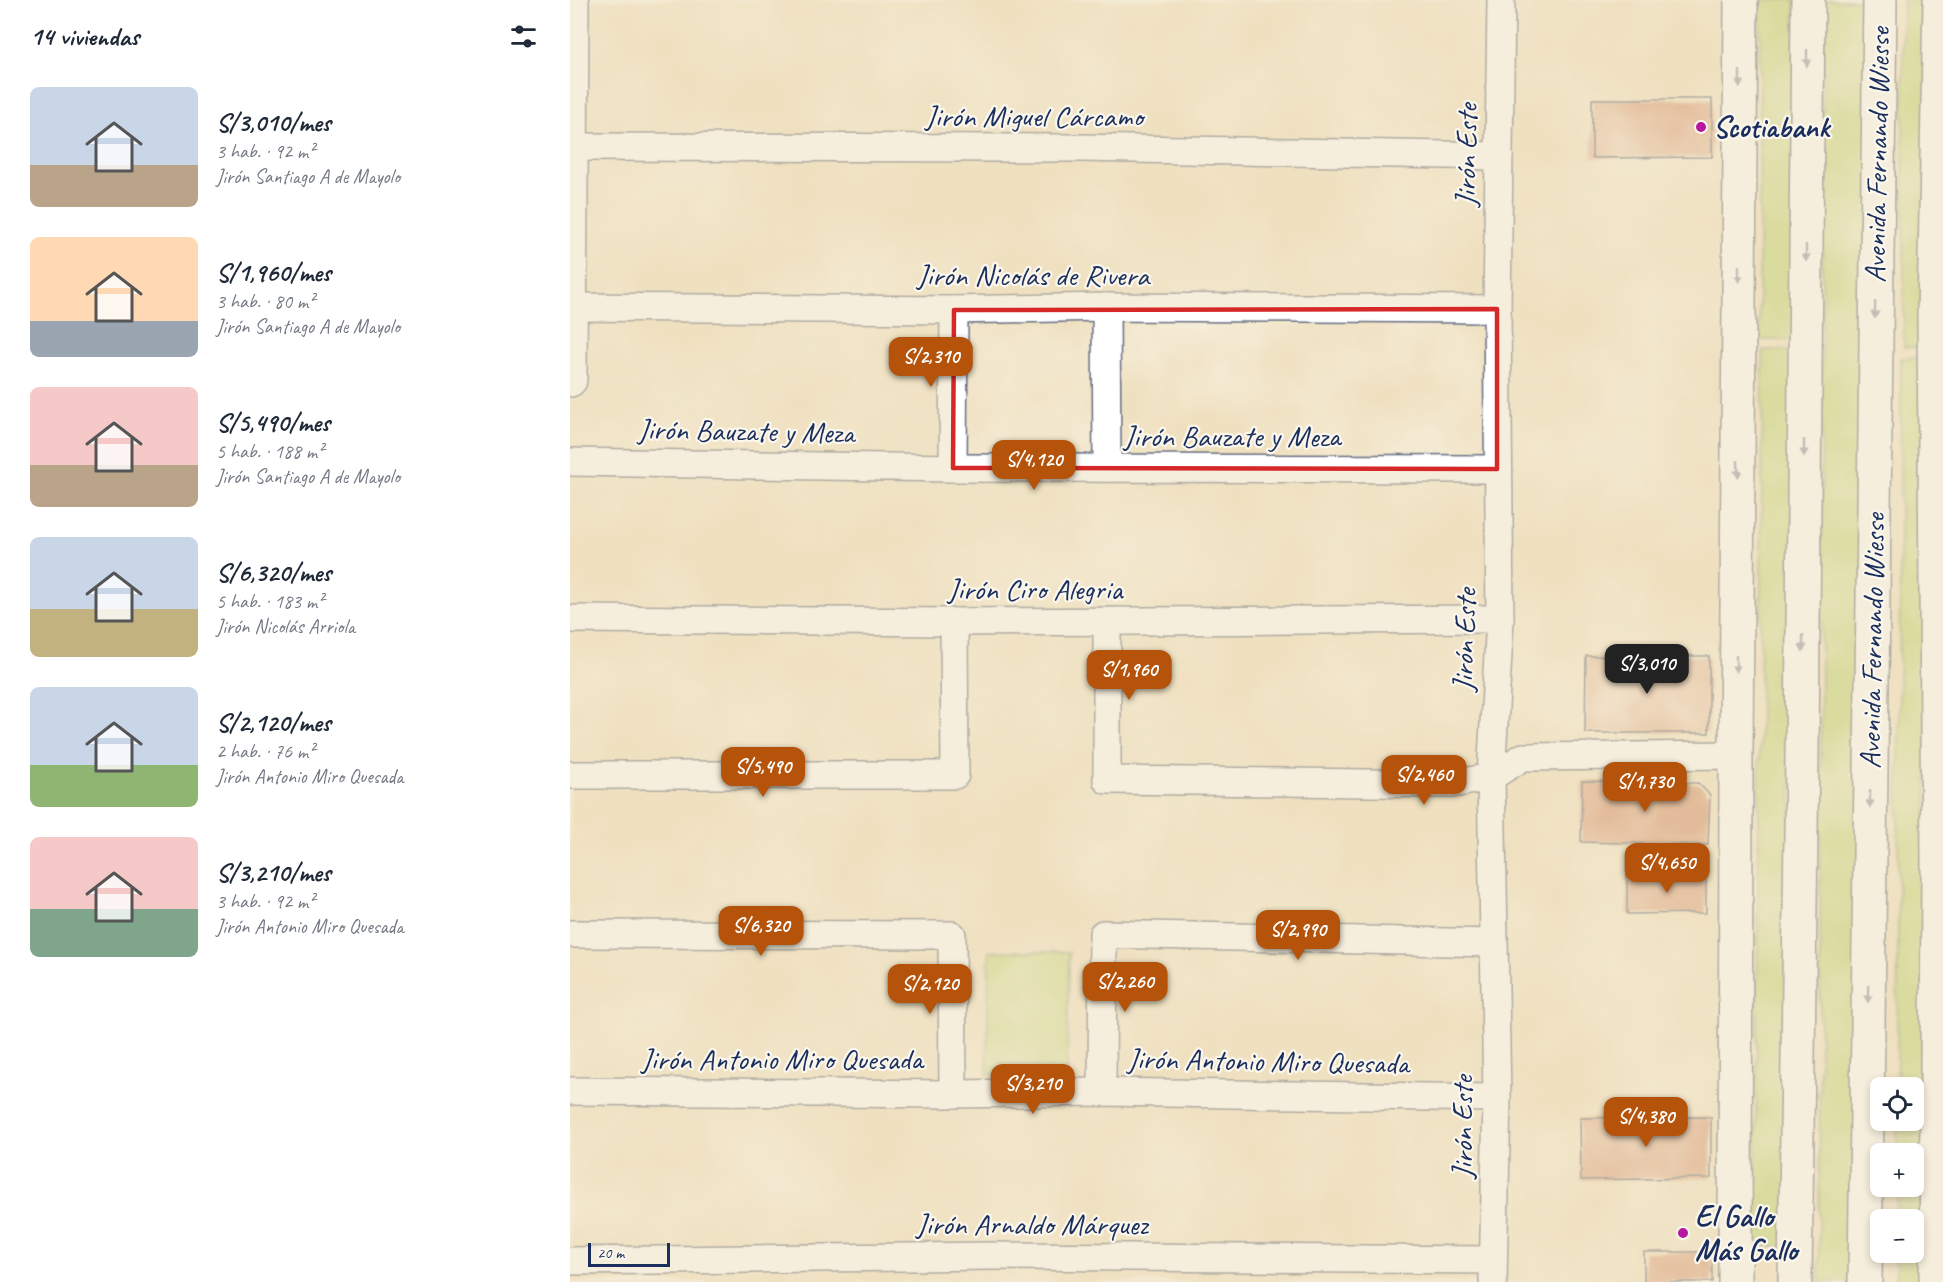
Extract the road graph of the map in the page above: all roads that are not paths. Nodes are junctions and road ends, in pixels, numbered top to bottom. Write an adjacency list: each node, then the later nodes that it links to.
1 (572, 0): 7 (main road)
2 (1501, 0): 8 (street, Jirón Este)
3 (1741, 0): 23 (main road, one-way to 23)
4 (1808, 0): 36 (main road, one-way to 36)
5 (1880, 0): 37 (main road, Avenida Fernando Wiesse, one-way to 37)
6 (1940, 0): 13 (main road, Avenida Fernando Wiesse)
7 (571, 147): 8 (street, Jirón Miguel Cárcamo); 9 (main road)
8 (1498, 156): 11 (street, Jirón Este)
9 (571, 307): 12 (street, Jirón Nicolás de Rivera); 14 (main road)
10 (1107, 307): 11 (street, Jirón Nicolás de Rivera); 12 (street, Jirón Nicolás de Rivera); 17 (street)
11 (1497, 309): 18 (street, Jirón Este)
12 (954, 310): 16 (street)
13 (1939, 315): 26 (main road, Avenida Fernando Wiesse)
14 (570, 380)
15 (570, 462): 16 (street, Jirón Bauzate y Meza)
16 (953, 468): 17 (street, Jirón Bauzate y Meza)
17 (1107, 468): 18 (street, Jirón Bauzate y Meza)
18 (1497, 469): 20 (street, Jirón Este)
19 (570, 619): 21 (street, Jirón Ciro Alegria)
20 (1500, 619): 22 (street, Jirón Ciro Alegria); 25 (street, Jirón Este)
21 (954, 622): 22 (street, Jirón Ciro Alegria); 24 (street)
22 (1107, 622): 25 (street)
23 (1736, 755): 25 (street); 35 (main road)
24 (570, 776)
25 (1491, 777): 28 (street, Jirón Este)
26 (1940, 866): 38 (main road, Avenida Fernando Wiesse)
27 (570, 934): 31 (street)
28 (1493, 943): 30 (street); 32 (street, Jirón Este)
29 (570, 1091): 31 (street, Jirón Antonio Miro Quesada)
30 (1102, 1092): 31 (street, Jirón Antonio Miro Quesada); 32 (street, Jirón Antonio Miro Quesada)
31 (953, 1094)
32 (1497, 1098): 34 (street, Jirón Este)
33 (570, 1261): 34 (street, Jirón Arnaldo Márquez)
34 (1493, 1271)
35 (1735, 1282)
36 (1795, 1282)
37 (1865, 1282)
38 (1936, 1282)

